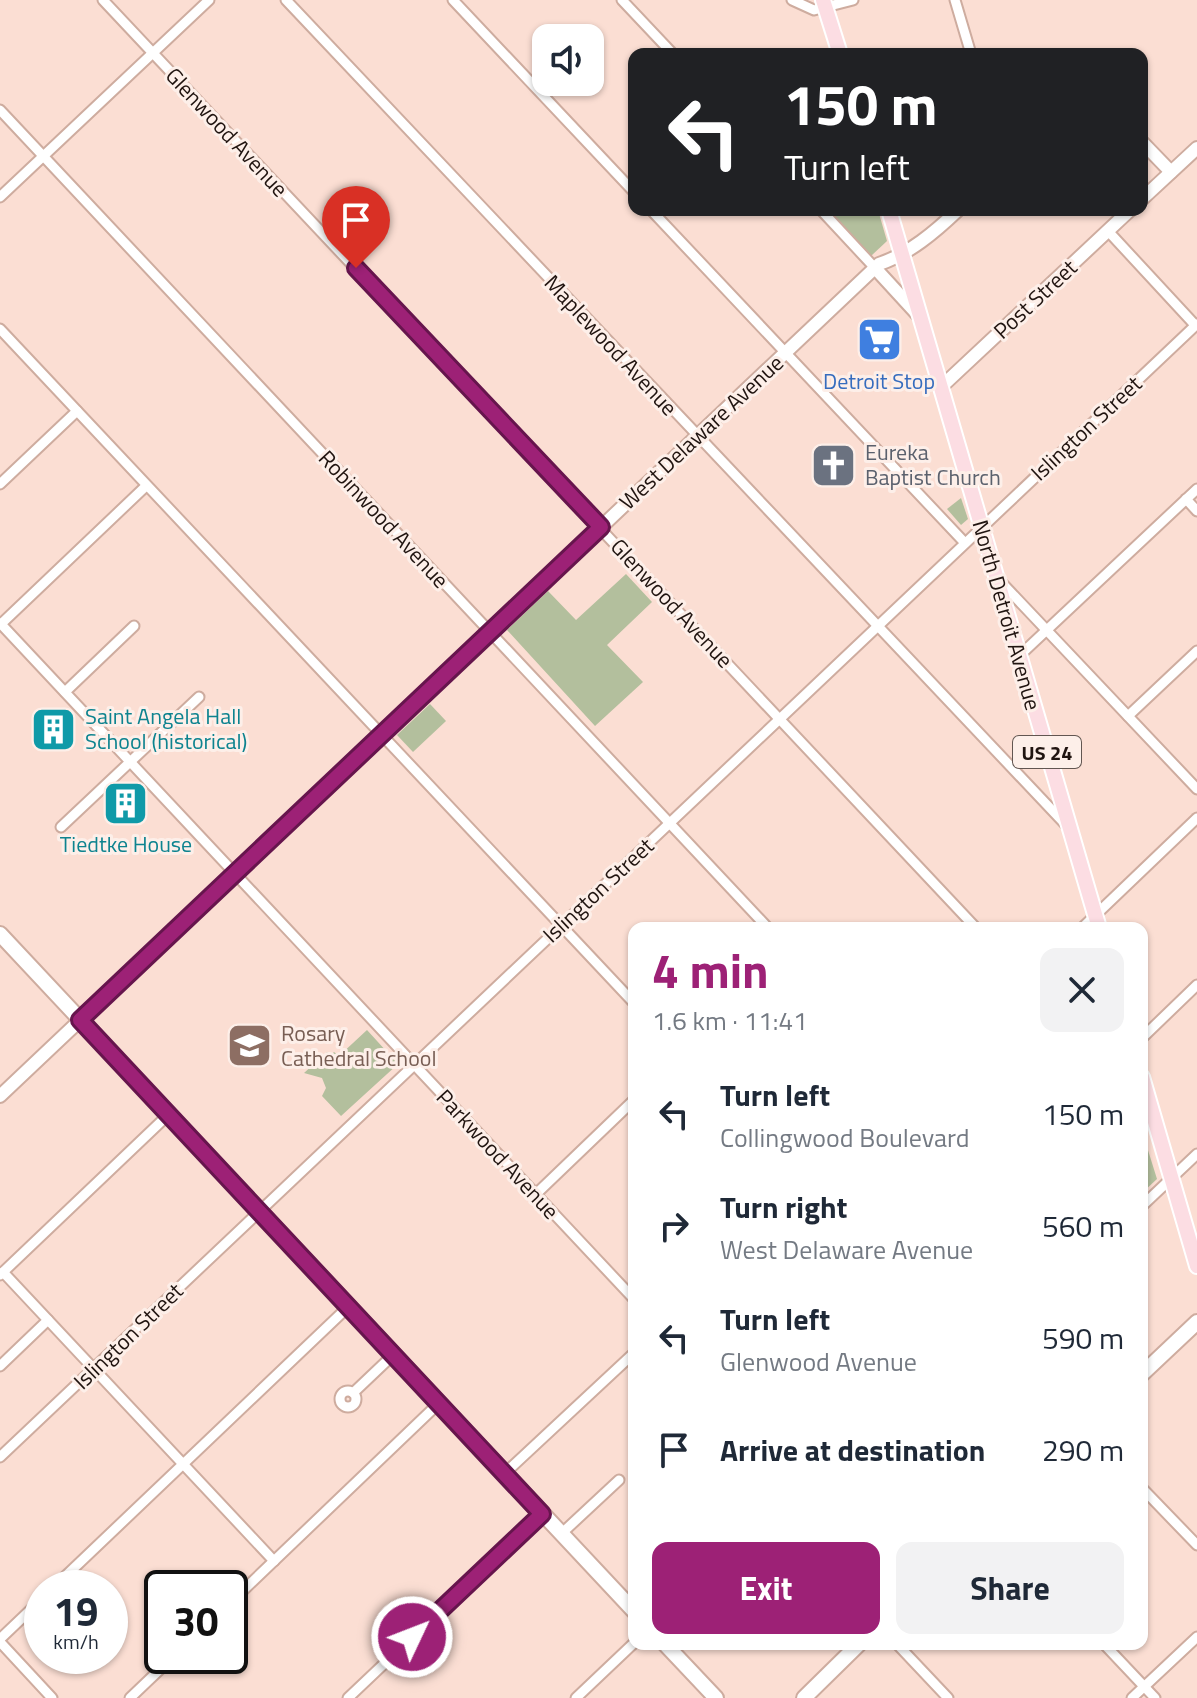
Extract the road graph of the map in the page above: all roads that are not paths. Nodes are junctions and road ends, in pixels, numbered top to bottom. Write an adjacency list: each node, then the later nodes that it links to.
1 (103, 0): 13 (street, Glenwood Avenue)
2 (209, 0): 13 (street)
3 (286, 0): 37 (street, Maplewood Avenue)
4 (453, 0): 19 (street)
5 (622, 0): 10 (street)
6 (792, 0): 9 (street)
7 (853, 0): 9 (street)
8 (955, 0): 12 (street)
9 (825, 4): 11 (main road)
10 (667, 48)
11 (838, 48)
12 (969, 48)
13 (152, 53): 17 (street); 44 (street, Glenwood Avenue)
14 (0, 110): 17 (street, Robinwood Avenue)
15 (1148, 148): 18 (street)
16 (1197, 148): 18 (street)
17 (44, 156): 21 (street); 51 (street, Robinwood Avenue)
18 (1171, 172): 20 (street)
19 (628, 186)
20 (1148, 193)
21 (0, 197)
22 (657, 216): 34 (street)
23 (827, 216): 29 (street)
24 (891, 216): 28 (main road, North Detroit Avenue / US 24)
25 (952, 216): 28 (street, West Delaware Avenue)
26 (1124, 216): 27 (street, Post Street)
27 (1108, 231): 31 (street); 35 (street, Post Street)
28 (902, 252): 29 (street, West Delaware Avenue); 30 (main road, North Detroit Avenue / US 24)
29 (875, 268): 30 (street); 34 (street, West Delaware Avenue)
30 (923, 320): 35 (main road, North Detroit Avenue / US 24)
31 (1196, 327): 43 (street, Islington Street)
32 (0, 329): 33 (street)
33 (4, 341): 36 (street)
34 (786, 352): 37 (street, West Delaware Avenue); 45 (street)
35 (940, 388): 43 (main road, North Detroit Avenue / US 24)
36 (77, 411): 38 (street); 39 (street)
37 (697, 436): 44 (street, West Delaware Avenue); 49 (street, Maplewood Avenue)
38 (0, 484)
39 (146, 486): 47 (street); 58 (street)
40 (1197, 489): 41 (street)
41 (1186, 499): 42 (street); 50 (street)
42 (1197, 511)
43 (982, 526): 45 (street, Islington Street); 46 (main road, North Detroit Avenue / US 24)
44 (601, 527): 51 (street, West Delaware Avenue); 57 (street, Glenwood Avenue)
45 (965, 543): 49 (street, Islington Street)
46 (996, 576): 50 (street); 53 (main road, North Detroit Avenue / US 24)
47 (0, 624): 54 (street, Parkwood Avenue)
48 (134, 626): 54 (street)
49 (877, 626): 57 (street, Islington Street); 64 (street, Maplewood Avenue)
50 (1047, 630): 53 (street); 56 (street)
51 (490, 631): 58 (street, West Delaware Avenue); 62 (street, Robinwood Avenue)
52 (1197, 651): 56 (street)
53 (1019, 656): 64 (main road, North Detroit Avenue / US 24)
54 (65, 692): 59 (street, Parkwood Avenue)
55 (199, 697): 59 (street)
56 (1128, 716): 60 (street)
57 (780, 718): 62 (street, Islington Street); 67 (street, Glenwood Avenue)
58 (381, 734): 65 (street, West Delaware Avenue); 69 (street)
59 (130, 761): 63 (street); 65 (street, Parkwood Avenue)
60 (1197, 789)
61 (1197, 818): 68 (street)
62 (669, 822): 66 (street, Robinwood Avenue); 69 (street, Islington Street)
63 (61, 827)
64 (1070, 829): 68 (main road, North Detroit Avenue / US 24)
65 (235, 873): 73 (street, West Delaware Avenue); 75 (street, Parkwood Avenue)
66 (762, 922)
67 (970, 922)
68 (1097, 922)
69 (561, 925): 72 (street); 75 (street, Islington Street)
70 (0, 934): 73 (main road)
71 (1197, 985): 74 (street)
72 (628, 997)
73 (80, 1020): 76 (street, West Delaware Avenue); 79 (main road)
74 (1148, 1032)
75 (413, 1064): 82 (street, Parkwood Avenue); 84 (street, Islington Street)
76 (0, 1096)
77 (1148, 1100): 81 (main road)
78 (628, 1106): 82 (street)
79 (168, 1115): 84 (main road); 86 (street)
80 (1197, 1154): 81 (street)
81 (1171, 1178): 83 (street); 85 (main road)
82 (536, 1194): 87 (street, Parkwood Avenue)
83 (1148, 1200)
84 (258, 1210): 88 (main road); 96 (street, Islington Street)
85 (1197, 1263)
86 (2, 1274): 89 (street)
87 (628, 1293)
88 (348, 1307): 93 (main road); 101 (street)
89 (48, 1320): 95 (street); 96 (street)
90 (1197, 1322): 92 (main road)
91 (1197, 1337): 92 (main road)
92 (1180, 1338): 97 (main road)
93 (393, 1355): 98 (street); 99 (main road)
94 (628, 1359): 102 (street)
95 (0, 1366)
96 (93, 1368): 100 (street, Islington Street); 101 (street)
97 (1148, 1368)
98 (353, 1393)
99 (438, 1404): 102 (main road); 108 (street)
100 (0, 1457)
101 (183, 1463): 108 (street); 109 (street)
102 (504, 1474): 105 (main road)
103 (619, 1480): 106 (street)
104 (1148, 1494): 107 (street)
105 (542, 1514): 106 (main road); 124 (street)
106 (561, 1534): 111 (main road)
107 (1197, 1545)
108 (274, 1561): 110 (street)
109 (72, 1570)
110 (248, 1586)
111 (628, 1605)
112 (24, 1617): 114 (street)
113 (1197, 1637): 121 (street)
114 (0, 1641): 122 (street)
115 (628, 1649): 125 (street)
116 (676, 1650): 126 (main road)
117 (853, 1650): 127 (main road)
118 (903, 1650): 128 (street)
119 (1110, 1650): 121 (street)
120 (155, 1674): 123 (street)
121 (1144, 1687): 129 (street); 130 (street)
122 (52, 1698)
123 (130, 1698)
124 (348, 1698)
125 (576, 1698)
126 (716, 1698)
127 (804, 1698)
128 (948, 1698)
129 (1132, 1698)
130 (1155, 1698)

